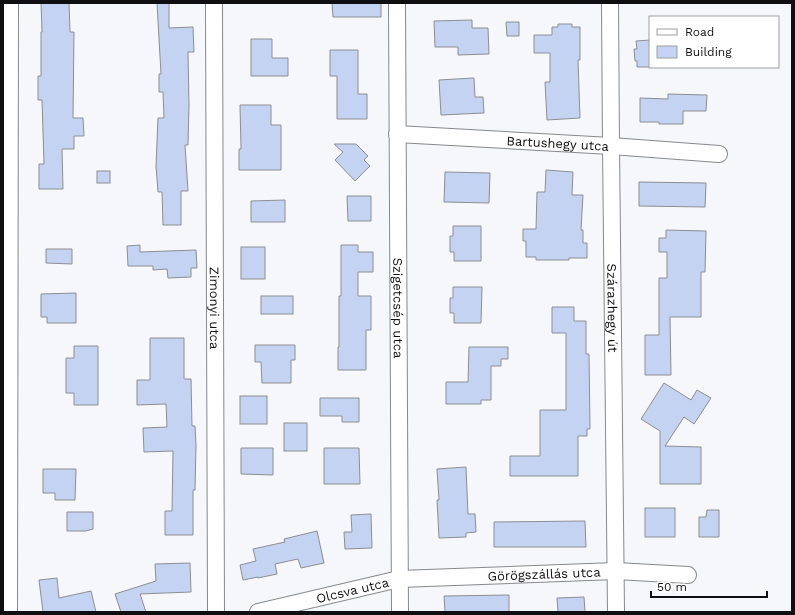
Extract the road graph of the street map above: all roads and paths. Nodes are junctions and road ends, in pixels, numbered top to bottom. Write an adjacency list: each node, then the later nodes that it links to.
1 (10, 3): 11 (street)
2 (214, 3): 12 (street, Zimonyi utca)
3 (397, 3): 5 (street, Szigetcsép utca)
4 (610, 3): 6 (street, Szárazhegy út)
5 (397, 134): 6 (street, Bartushegy utca); 10 (street, Szigetcsép utca)
6 (611, 146): 7 (street, Bartushegy utca); 8 (street, Szárazhegy út)
7 (719, 154)
8 (616, 571): 9 (street, Görögszállás utca); 10 (street, Görögszállás utca); 15 (street, Szárazhegy út)
9 (688, 575)
10 (399, 579): 13 (street, Olcsva utca); 14 (street, Szigetcsép utca)
11 (9, 612)
12 (216, 612)
13 (258, 612)
14 (400, 612)
15 (616, 612)

